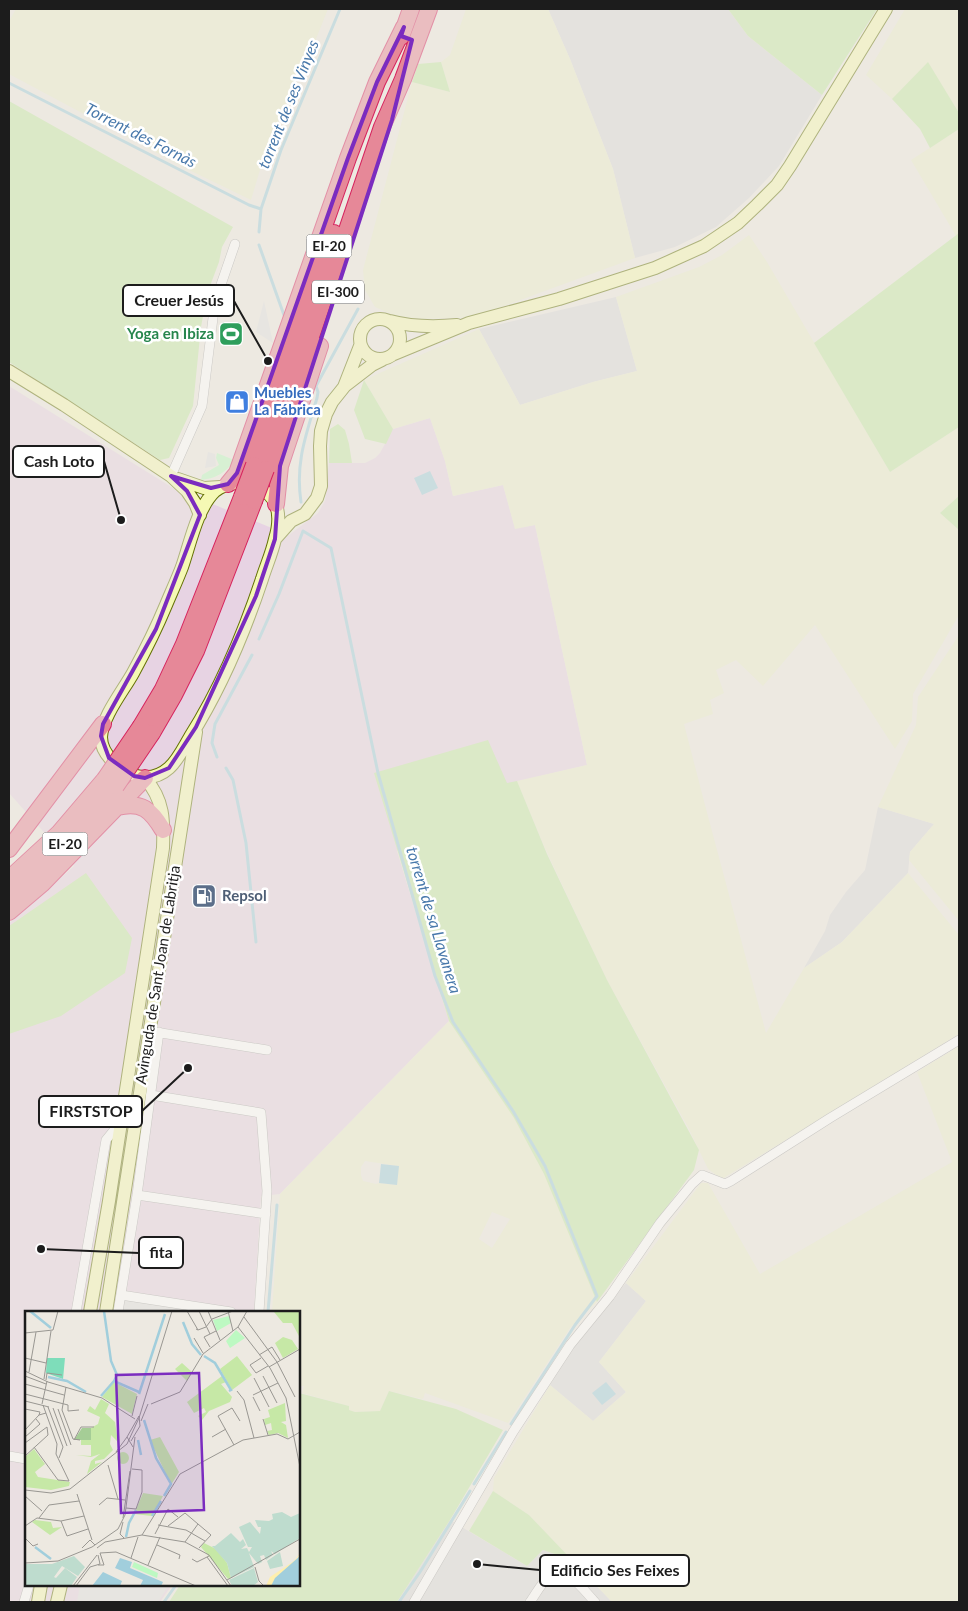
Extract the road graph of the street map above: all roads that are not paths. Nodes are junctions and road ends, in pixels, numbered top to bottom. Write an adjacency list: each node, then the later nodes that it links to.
1 (411, 9): 4 (highway, EI-300)
2 (429, 9): 5 (highway, EI-300)
3 (886, 9): 8 (main road)
4 (404, 27): 14 (highway, EI-20); 16 (highway, EI-300)
5 (403, 79): 14 (highway, EI-20); 17 (highway, EI-300)
6 (235, 244): 15 (street)
7 (390, 321): 8 (main road); 9 (main road); 10 (main road)
8 (469, 323): 10 (main road)
9 (360, 346): 11 (main road); 13 (main road)
10 (394, 354): 11 (main road)
11 (382, 360): 13 (main road)
12 (9, 371): 15 (main road)
13 (344, 386): 18 (main road)
14 (260, 467): 24 (highway, EI-20, bridge)
15 (171, 476): 16 (main road); 19 (main road)
16 (224, 486): 17 (main road); 19 (main road, EI-300)
17 (276, 506): 18 (main road); 20 (main road, EI-300)
18 (304, 514): 20 (main road)
19 (200, 515): 21 (main road, EI-300)
20 (275, 539): 22 (main road, EI-300)
21 (103, 724): 23 (main road); 27 (highway)
22 (196, 727): 23 (main road, EI-300); 31 (main road, Avinguda de Sant Joan de Labritja / EI-300)
23 (146, 778): 25 (highway); 26 (main road, Avinguda de Sant Joan de Labritja)
24 (111, 783): 28 (highway, EI-20); 29 (highway, EI-20)
25 (117, 806): 26 (highway); 30 (highway)
26 (163, 830): 35 (main road, Avinguda de Sant Joan de Labritja)
27 (9, 849)
28 (9, 879)
29 (9, 896)
30 (9, 912)
31 (155, 1031): 33 (street); 34 (street, Avinguda de Sant Joan de Labritja); 41 (main road, Avinguda de Sant Joan de Labritja / EI-300)
32 (959, 1040): 53 (street)
33 (267, 1050)
34 (151, 1095): 36 (street, Avinguda de Sant Joan de Labritja); 37 (street)
35 (122, 1120): 39 (street); 40 (main road, Avinguda de Sant Joan de Labritja)
36 (137, 1195): 37 (street); 38 (street, Avinguda de Sant Joan de Labritja)
37 (266, 1214): 44 (street)
38 (121, 1295): 42 (street, Avinguda de Sant Joan de Labritja); 43 (street)
39 (76, 1311)
40 (90, 1311)
41 (106, 1311)
42 (118, 1311)
43 (224, 1311)
44 (259, 1311)
45 (9, 1456): 46 (street)
46 (25, 1459)
47 (28, 1586): 50 (street)
48 (41, 1586): 51 (main road)
49 (61, 1586): 52 (main road)
50 (24, 1602)
51 (38, 1602)
52 (57, 1602)
53 (414, 1602)
54 (530, 1602): 55 (street)
55 (595, 1602)

